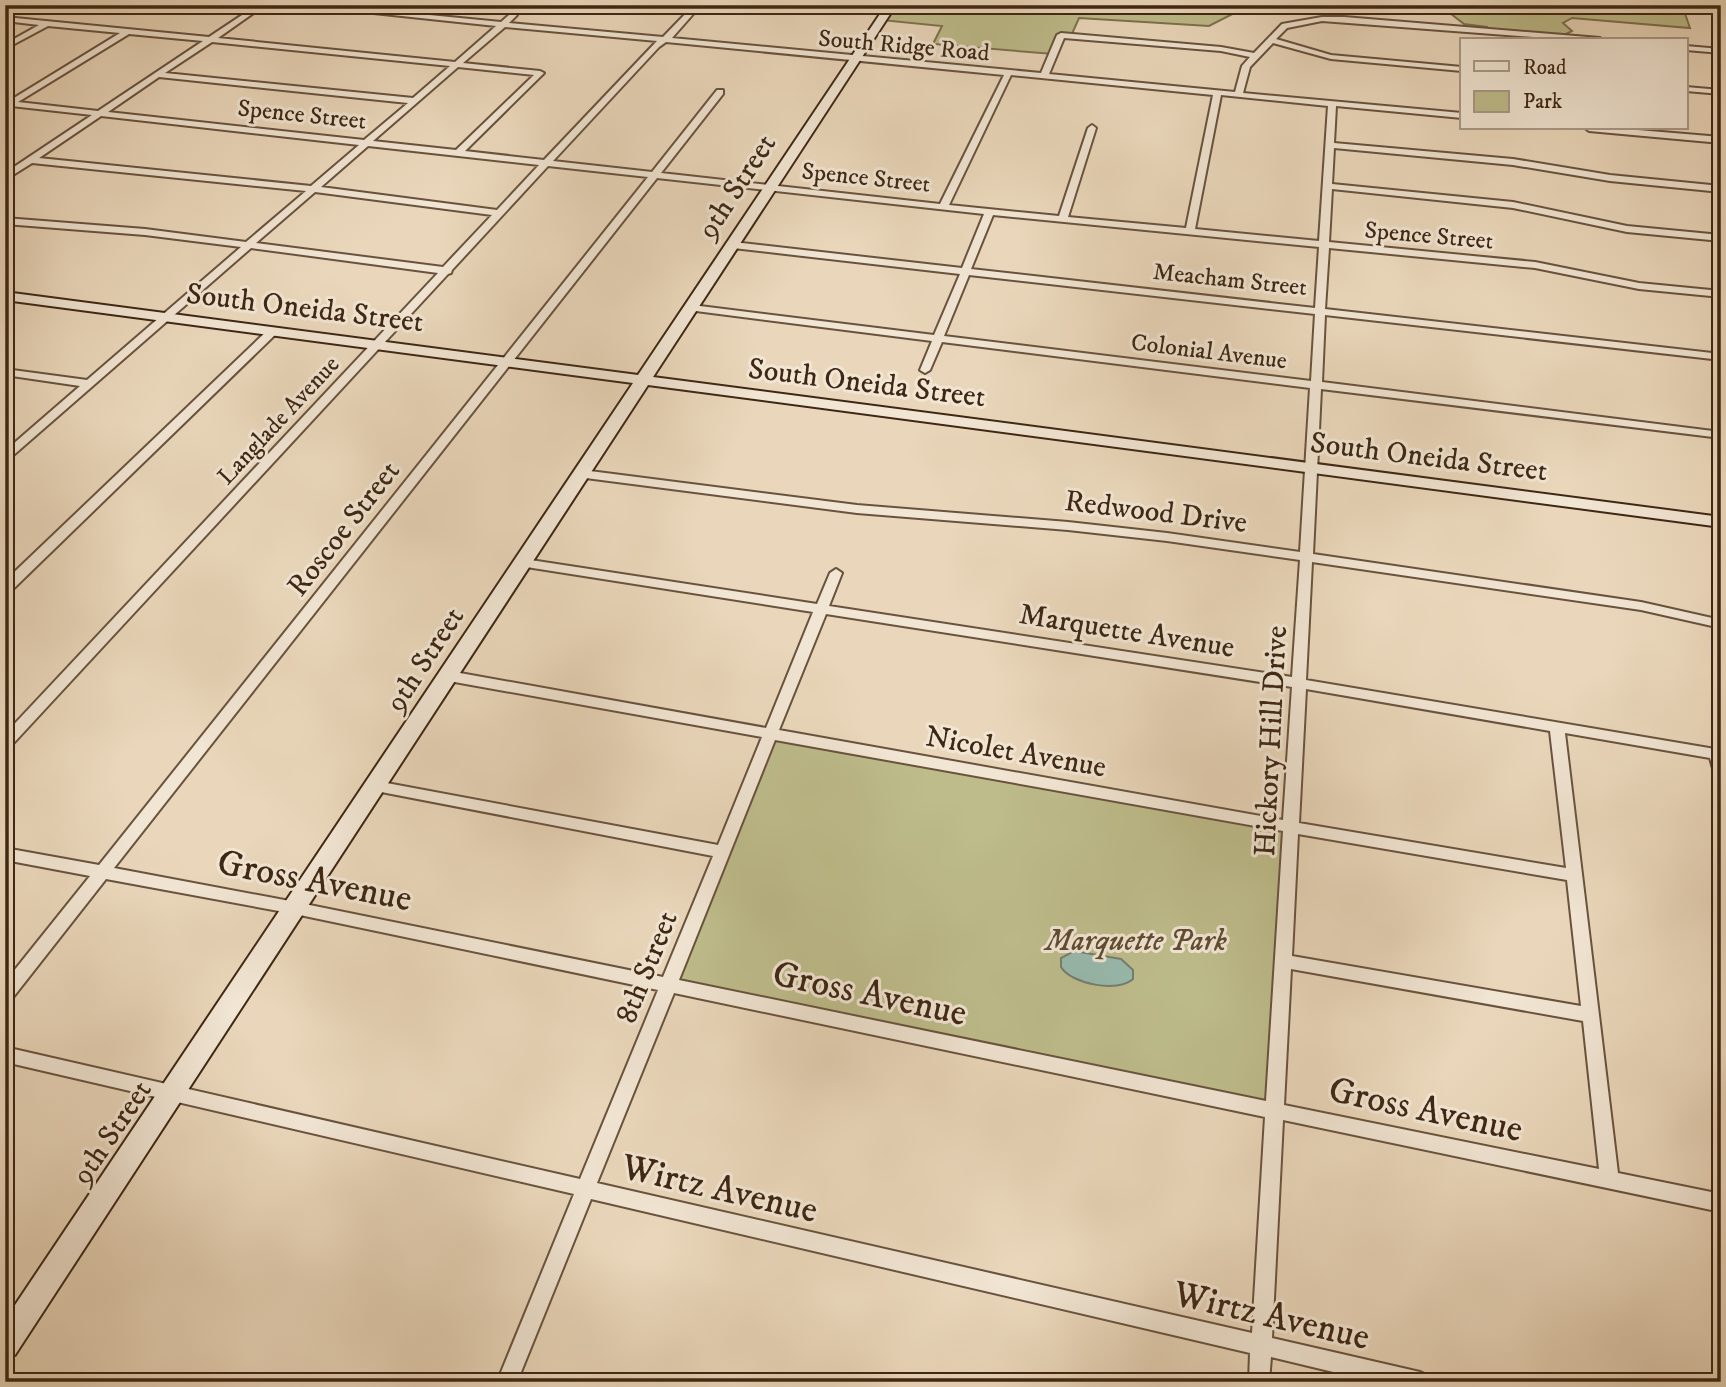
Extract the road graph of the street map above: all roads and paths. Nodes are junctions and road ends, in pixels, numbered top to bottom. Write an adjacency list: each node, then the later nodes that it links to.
1 (262, 5): 11 (street)
2 (301, 5): 8 (street, South Ridge Road)
3 (509, 5): 8 (street)
4 (698, 5): 13 (street, Langlade Avenue)
5 (891, 5): 18 (street, 9th Street)
6 (5, 19): 7 (street)
7 (47, 23): 9 (street); 14 (street)
8 (502, 26): 13 (street, South Ridge Road); 19 (street)
9 (128, 31): 11 (street); 30 (street)
10 (1571, 38): 12 (street)
11 (211, 39): 19 (street); 22 (street)
12 (1270, 40): 17 (street); 20 (street)
13 (662, 41): 18 (street, South Ridge Road); 41 (street, Langlade Avenue)
14 (5, 47)
15 (1688, 48): 16 (street)
16 (1721, 51)
17 (1256, 56): 23 (street); 28 (street)
18 (855, 60): 21 (street, South Ridge Road); 45 (street, 9th Street)
19 (458, 64): 29 (street); 39 (street)
20 (1460, 69)
21 (1007, 74): 23 (street, South Ridge Road); 48 (street)
22 (158, 75): 29 (street); 32 (street)
23 (1044, 77): 27 (street, South Ridge Road)
24 (1688, 89): 26 (street)
25 (720, 92): 42 (street, Roscoe Street)
26 (1721, 92)
27 (1217, 93): 28 (street, South Ridge Road); 53 (street)
28 (1238, 95): 31 (street, South Ridge Road)
29 (415, 101): 37 (street)
30 (7, 104): 32 (street, Spence Street)
31 (1332, 104): 33 (street, South Ridge Road); 38 (street, Hickory Hill Drive)
32 (100, 114): 37 (street, Spence Street); 40 (street)
33 (1460, 116)
34 (1092, 128): 51 (street)
35 (1611, 130): 36 (street)
36 (1721, 140)
37 (367, 143): 39 (street, Spence Street); 46 (street)
38 (1330, 145): 44 (street, Hickory Hill Drive); 47 (street)
39 (458, 153): 41 (street, Spence Street)
40 (30, 160): 43 (street); 46 (street)
41 (546, 162): 42 (street, Spence Street); 50 (street, Langlade Avenue)
42 (656, 174): 45 (street, Spence Street); 69 (street, Roscoe Street)
43 (5, 177)
44 (1329, 186): 54 (street); 57 (street, Hickory Hill Drive)
45 (771, 187): 48 (street, Spence Street); 55 (street, 9th Street)
46 (314, 189): 50 (street); 56 (street)
47 (1721, 189)
48 (943, 206): 49 (street, Spence Street)
49 (990, 212): 51 (street, Spence Street); 59 (street)
50 (499, 213): 58 (street, Langlade Avenue)
51 (1063, 219): 53 (street, Spence Street)
52 (5, 221): 56 (street)
53 (1190, 232): 57 (street, Spence Street)
54 (1721, 238)
55 (733, 245): 59 (street, Meacham Street); 62 (street, 9th Street)
56 (249, 246): 58 (street); 64 (street)
57 (1325, 247): 60 (street, Spence Street); 63 (street, Hickory Hill Drive)
58 (448, 271): 67 (street, Langlade Avenue)
59 (965, 271): 63 (street, Meacham Street); 66 (street)
60 (1721, 294)
61 (5, 296): 64 (street, South Oneida Street)
62 (692, 308): 66 (street, Colonial Avenue); 72 (street, 9th Street)
63 (1321, 311): 68 (street, Meacham Street); 74 (street, Hickory Hill Drive)
64 (167, 317): 65 (street, South Oneida Street); 73 (street)
65 (273, 331): 67 (street, South Oneida Street); 83 (street)
66 (938, 338): 70 (street); 74 (street, Colonial Avenue)
67 (379, 344): 69 (street, South Oneida Street); 90 (street, Langlade Avenue)
68 (1721, 357)
69 (507, 362): 72 (street, South Oneida Street); 97 (street, Roscoe Street)
70 (925, 370)
71 (5, 372): 73 (street)
72 (644, 381): 77 (street, South Oneida Street); 78 (street, 9th Street)
73 (90, 384): 76 (street)
74 (1317, 385): 75 (street, Colonial Avenue); 77 (street, Hickory Hill Drive)
75 (1721, 435)
76 (6, 456)
77 (1312, 468): 79 (street, South Oneida Street); 80 (street, Hickory Hill Drive)
78 (582, 474): 80 (street, Redwood Drive); 81 (street, 9th Street)
79 (1721, 522)
80 (1308, 557): 85 (street, Redwood Drive); 87 (street, Hickory Hill Drive)
81 (524, 563): 84 (street, Marquette Avenue); 86 (street, 9th Street)
82 (836, 573): 84 (street, 8th Street)
83 (5, 589)
84 (821, 609): 87 (street, Marquette Avenue); 89 (street, 8th Street)
85 (1721, 624)
86 (449, 676): 89 (street, Nicolet Avenue); 93 (street, 9th Street)
87 (1298, 684): 88 (street, Marquette Avenue); 94 (street, Hickory Hill Drive)
88 (1557, 727): 91 (street, Marquette Avenue); 98 (street)
89 (771, 733): 94 (street, Nicolet Avenue); 95 (street, 8th Street)
90 (5, 743)
91 (1719, 755): 92 (street)
92 (1721, 772)
93 (376, 786): 95 (street); 99 (street, 9th Street)
94 (1291, 827): 98 (street, Nicolet Avenue); 100 (street, Hickory Hill Drive)
95 (723, 852): 101 (street, 8th Street)
96 (5, 854): 97 (street, Gross Avenue)
97 (103, 872): 99 (street, Gross Avenue); 102 (street, Roscoe Street)
98 (1574, 875): 103 (street)
99 (295, 908): 101 (street, Gross Avenue); 105 (street, 9th Street)
100 (1283, 961): 103 (street); 106 (street, Hickory Hill Drive)
101 (668, 984): 106 (street, Gross Avenue); 108 (street, 8th Street)
102 (5, 995)
103 (1591, 1015): 107 (street)
104 (5, 1054): 105 (street, Wirtz Avenue)
105 (172, 1094): 108 (street, Wirtz Avenue); 110 (street, 9th Street)
106 (1273, 1110): 107 (street, Gross Avenue); 111 (street, Hickory Hill Drive)
107 (1610, 1181): 109 (street, Gross Avenue)
108 (586, 1190): 111 (street, Wirtz Avenue); 112 (street, 8th Street)
109 (1721, 1203)
110 (5, 1345)
111 (1261, 1346): 113 (street, Hickory Hill Drive); 114 (street, Wirtz Avenue)
112 (507, 1382)
113 (1259, 1382)
114 (1420, 1382)

